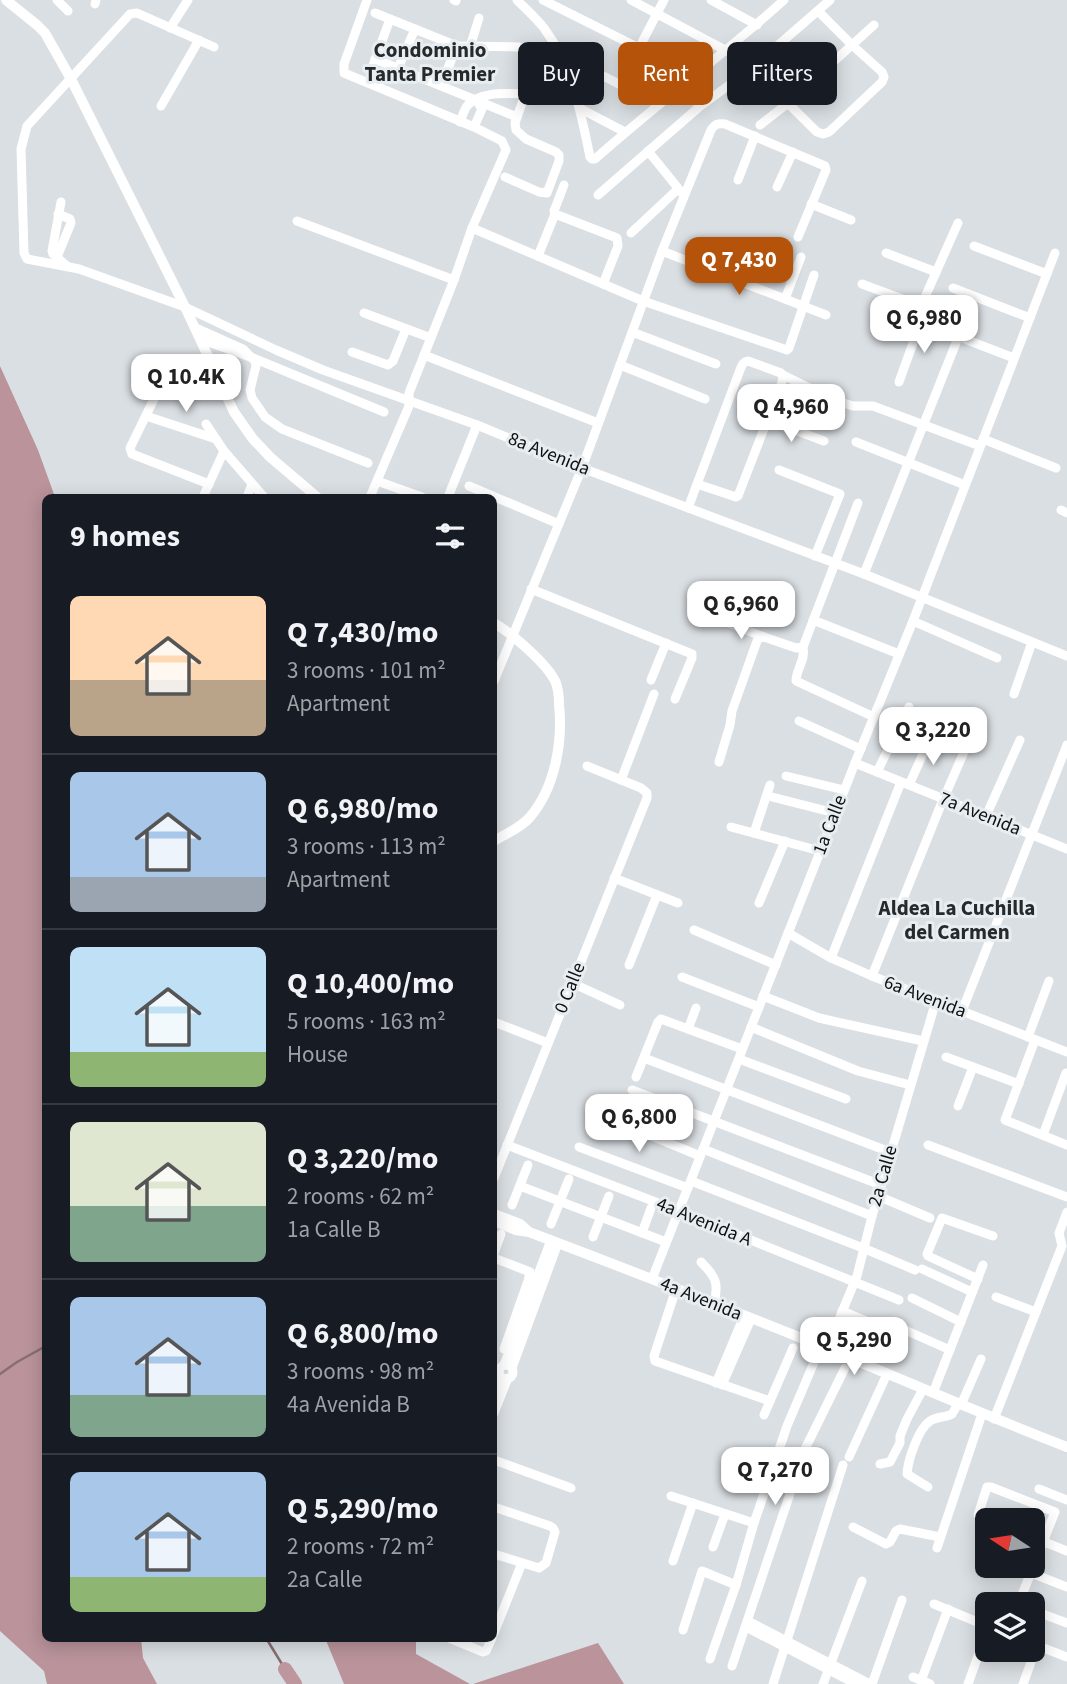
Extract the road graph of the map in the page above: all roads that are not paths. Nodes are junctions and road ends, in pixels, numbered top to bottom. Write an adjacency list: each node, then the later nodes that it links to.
1 (6, 0): 39 (main road)
2 (57, 0): 12 (street)
3 (188, 0): 20 (street)
4 (367, 0): 52 (street)
5 (517, 0): 23 (street)
6 (543, 0): 24 (street)
7 (631, 0): 15 (street)
8 (664, 0): 15 (street)
9 (711, 0): 18 (street)
10 (785, 0): 18 (street)
11 (830, 0): 13 (street)
12 (68, 11)
13 (818, 11): 27 (street); 28 (street)
14 (375, 13): 17 (street)
15 (657, 14): 25 (street); 33 (street)
16 (479, 18): 31 (street)
17 (390, 19): 21 (street); 34 (street)
18 (757, 25): 26 (street)
19 (874, 25): 28 (street)
20 (170, 27): 22 (street); 39 (street)
21 (415, 29): 29 (street); 37 (street)
22 (199, 40): 30 (street); 49 (street)
23 (552, 42)
24 (627, 42)
25 (642, 42)
26 (737, 42)
27 (782, 42)
28 (852, 45): 35 (street); 48 (street)
29 (457, 46): 31 (street); 40 (street)
30 (214, 47)
31 (470, 47): 32 (street)
32 (518, 47)
33 (727, 51): 36 (street)
34 (374, 59): 37 (street); 38 (street)
35 (837, 59)
36 (713, 62)
37 (398, 68): 40 (street)
38 (371, 71)
39 (71, 79): 82 (street, 8a Avenida); 94 (main road)
40 (441, 85): 43 (street)
41 (727, 87): 57 (street)
42 (518, 94): 43 (street)
43 (476, 100): 51 (street); 52 (street); 54 (street)
44 (521, 105): 51 (street)
45 (579, 105): 50 (street)
46 (657, 105): 55 (street)
47 (786, 105): 53 (street)
48 (788, 105)
49 (161, 106)
50 (581, 109): 55 (street); 55 (street)
51 (517, 117): 59 (street)
52 (460, 122): 54 (street)
53 (760, 125)
54 (474, 127): 72 (street)
55 (625, 132)
56 (755, 136): 58 (street); 60 (street); 63 (street)
57 (648, 151): 63 (street); 64 (street)
58 (793, 152): 62 (street); 66 (street)
59 (505, 177)
60 (738, 180)
61 (564, 185): 68 (street)
62 (777, 187)
63 (681, 192): 73 (street); 76 (street)
64 (597, 195)
65 (61, 202): 67 (street)
66 (811, 204): 69 (street); 74 (street)
67 (58, 214): 80 (street); 80 (street)
68 (555, 214): 79 (street); 87 (street)
69 (851, 220)
70 (297, 221): 86 (street)
71 (958, 222): 83 (street)
72 (472, 228): 79 (street); 86 (street)
73 (631, 233)
74 (798, 237)
75 (974, 246): 84 (street)
76 (662, 251): 90 (street); 91 (street)
77 (886, 253): 83 (street)
78 (1055, 253): 84 (street, 1a Calle)
79 (538, 256): 87 (street)
80 (57, 257): 82 (street)
81 (801, 257): 90 (street)
82 (68, 267): 94 (street, 8a Avenida)
83 (936, 272): 93 (street)
84 (1047, 274): 98 (street, 1a Calle)
85 (814, 275): 92 (street)
86 (454, 280): 103 (street)
87 (603, 284): 91 (street)
88 (862, 284): 93 (street)
89 (953, 288): 98 (street)
90 (785, 299): 92 (street)
91 (643, 301): 92 (street); 101 (street)
92 (803, 306): 96 (street)
93 (921, 306): 97 (street)
94 (185, 307): 99 (main road); 115 (street, 8a Avenida)
95 (364, 313): 100 (street)
96 (826, 315)
97 (922, 318): 102 (street); 112 (street)
98 (1030, 318): 108 (street, 1a Calle)
99 (194, 327): 104 (main road); 107 (street)
100 (406, 329): 103 (street); 105 (street)
101 (632, 332): 109 (street); 110 (street)
102 (954, 335): 108 (street); 122 (street)
103 (431, 338): 106 (street)
104 (200, 339): 107 (street); 142 (main road)
105 (352, 352)
106 (424, 355): 115 (street); 120 (street)
107 (253, 358): 116 (street); 128 (street)
108 (1014, 358): 126 (street, 1a Calle)
109 (716, 364)
110 (620, 365): 114 (street); 120 (street)
111 (783, 376): 118 (street); 122 (street); 136 (street)
112 (899, 382)
113 (154, 399): 117 (street)
114 (705, 399)
115 (409, 400): 121 (street, 8a Avenida); 133 (street)
116 (384, 412)
117 (146, 416): 123 (street); 134 (street)
118 (768, 420): 124 (street); 136 (street)
119 (206, 424): 123 (street)
120 (598, 424): 130 (street)
121 (477, 425): 130 (street, 8a Avenida); 145 (street)
122 (925, 425): 126 (street); 129 (street)
123 (216, 439): 127 (street)
124 (824, 440)
125 (856, 442): 129 (street)
126 (981, 443): 131 (street); 137 (street, 1a Calle)
127 (224, 451): 134 (street); 135 (street)
128 (368, 463)
129 (909, 463): 137 (street); 153 (street)
130 (582, 468): 149 (street, 8a Avenida); 150 (street)
131 (1056, 468)
132 (779, 470): 151 (street)
133 (377, 481): 143 (street); 144 (street)
134 (209, 484): 139 (street)
135 (252, 484): 140 (street); 141 (street)
136 (697, 484): 149 (street)
137 (965, 485): 156 (street, 1a Calle)
138 (469, 486): 146 (street)
139 (204, 494)
140 (248, 494)
141 (261, 494)
142 (313, 494)
143 (371, 494)
144 (414, 494)
145 (449, 494)
146 (488, 494)
147 (497, 498): 150 (street)
148 (858, 503): 152 (street)
149 (688, 508): 151 (street, 8a Avenida)
150 (559, 524): 154 (street)
151 (815, 556): 152 (street, 8a Avenida)
152 (835, 563): 153 (street, 8a Avenida); 158 (street)
153 (864, 575): 156 (street, 8a Avenida)
154 (531, 589): 162 (street); 165 (street)
155 (751, 593): 161 (street)
156 (921, 598): 159 (street, 1a Calle); 164 (street, 8a Avenida)
157 (721, 620): 161 (street)
158 (813, 620): 166 (street); 167 (street)
159 (913, 621): 167 (street, 1a Calle); 169 (street)
160 (497, 625): 162 (main road)
161 (737, 626): 163 (street)
162 (512, 636): 170 (street); 199 (main road)
163 (764, 637): 166 (street); 183 (street)
164 (1032, 642): 168 (street, 8a Avenida); 173 (street)
165 (666, 643): 171 (street); 174 (street)
166 (803, 647): 176 (street)
167 (900, 654): 176 (street, 1a Calle)
168 (1067, 656)
169 (998, 658)
170 (497, 674)
171 (651, 680)
172 (654, 694): 188 (street)
173 (1014, 694)
174 (675, 699)
175 (909, 706): 186 (street)
176 (874, 717): 182 (street, 1a Calle)
177 (799, 720): 182 (street)
178 (971, 736): 193 (street)
179 (931, 737): 189 (street)
180 (1020, 740): 195 (street)
181 (1067, 745): 198 (street)
182 (861, 748): 184 (street, 1a Calle)
183 (719, 762)
184 (855, 763): 186 (street, 7a Avenida); 191 (street, 1a Calle)
185 (587, 766): 188 (street)
186 (877, 772): 189 (street, 7a Avenida)
187 (786, 776): 191 (street)
188 (621, 780): 203 (street, 0 Calle)
189 (905, 783): 193 (street, 7a Avenida); 209 (street)
190 (770, 785): 197 (street)
191 (844, 790): 194 (street, 1a Calle)
192 (772, 797): 194 (street)
193 (943, 800): 195 (street, 7a Avenida); 212 (street)
194 (835, 813): 202 (street, 1a Calle)
195 (986, 816): 198 (street, 7a Avenida)
196 (731, 827): 197 (street)
197 (754, 833): 200 (street)
198 (1032, 835): 201 (street, 7a Avenida); 221 (street)
199 (497, 839)
200 (785, 841): 202 (street); 206 (street)
201 (1067, 849)
202 (820, 851): 208 (street, 1a Calle)
203 (614, 878): 204 (street); 215 (street, 0 Calle)
204 (657, 895): 205 (street); 210 (street)
205 (678, 903)
206 (759, 903)
207 (694, 930): 211 (street)
208 (788, 933): 209 (street, 6a Avenida); 211 (street, 1a Calle)
209 (831, 958): 212 (street, 6a Avenida)
210 (629, 965)
211 (776, 965): 216 (street, 1a Calle)
212 (872, 976): 217 (street, 6a Avenida)
213 (682, 977): 219 (street)
214 (1049, 981): 225 (street)
215 (572, 983): 218 (street); 227 (street, 0 Calle)
216 (763, 996): 219 (street, 1a Calle); 226 (street)
217 (936, 1001): 221 (street, 6a Avenida); 226 (street, 2a Calle)
218 (620, 1005)
219 (759, 1007): 223 (street, 1a Calle)
220 (696, 1008): 224 (street)
221 (962, 1011): 225 (street, 6a Avenida)
222 (497, 1023): 227 (street)
223 (751, 1027): 229 (street, 1a Calle); 236 (street)
224 (688, 1029): 229 (street); 231 (street)
225 (1032, 1039): 228 (street, 6a Avenida); 235 (street)
226 (923, 1041): 236 (street, 2a Calle)
227 (548, 1042): 244 (street, 0 Calle)
228 (1067, 1052)
229 (741, 1054): 237 (street, 1a Calle); 239 (street)
230 (946, 1057): 232 (street)
231 (644, 1058): 234 (street); 237 (street)
232 (973, 1067): 235 (street); 240 (street)
233 (1066, 1073): 243 (street)
234 (636, 1077)
235 (1018, 1084): 243 (street)
236 (910, 1085): 248 (street, 2a Calle)
237 (727, 1089): 241 (street, 1a Calle); 248 (street)
238 (632, 1090): 241 (street)
239 (846, 1099)
240 (958, 1106)
241 (714, 1122): 249 (street, 1a Calle); 254 (street)
242 (637, 1130): 249 (street)
243 (1042, 1135): 246 (street)
244 (508, 1145): 251 (street, 0 Calle); 262 (street, 4a Avenida A)
245 (928, 1145): 258 (street)
246 (1067, 1145)
247 (579, 1147): 253 (street)
248 (890, 1152): 254 (street, 2a Calle)
249 (702, 1153): 253 (street, 1a Calle); 265 (street)
250 (528, 1165): 255 (street)
251 (497, 1171)
252 (569, 1178): 259 (street)
253 (689, 1185): 262 (street, 1a Calle); 279 (street)
254 (881, 1185): 257 (street, 2a Calle)
255 (520, 1186): 259 (street); 260 (street)
256 (609, 1196): 266 (street)
257 (878, 1196): 265 (street, 2a Calle); 267 (street)
258 (1067, 1197)
259 (560, 1202): 266 (street); 269 (street)
260 (512, 1205)
261 (651, 1208): 271 (street)
262 (679, 1211): 276 (street, 1a Calle); 285 (street, 4a Avenida A)
263 (1067, 1212): 278 (street)
264 (497, 1215): 270 (main road, 4a Avenida)
265 (872, 1216): 279 (street, 2a Calle)
266 (601, 1217): 271 (street); 274 (street)
267 (930, 1218)
268 (497, 1222): 270 (main road, 4a Avenida)
269 (551, 1224)
270 (529, 1232): 275 (main road, 4a Avenida)
271 (642, 1233): 276 (street)
272 (500, 1234): 277 (street)
273 (993, 1236): 284 (street)
274 (593, 1237)
275 (554, 1241): 283 (main road, 4a Avenida); 304 (street)
276 (666, 1242): 283 (street, 1a Calle)
277 (497, 1244)
278 (1065, 1247): 293 (street)
279 (863, 1248): 285 (street, 2a Calle); 287 (street)
280 (497, 1256): 300 (street)
281 (701, 1262): 291 (street)
282 (983, 1265): 284 (street)
283 (652, 1279): 286 (main road, 4a Avenida)
284 (978, 1279): 287 (street)
285 (855, 1282): 290 (street, 4a Avenida A); 292 (street, 2a Calle)
286 (676, 1289): 291 (main road, 4a Avenida); 306 (street)
287 (972, 1292): 295 (street)
288 (996, 1297): 293 (street)
289 (912, 1298): 295 (street)
290 (899, 1300)
291 (714, 1304): 294 (main road, 4a Avenida)
292 (842, 1311): 297 (street); 298 (street, 2a Calle)
293 (1036, 1312): 313 (street)
294 (748, 1317): 298 (main road, 4a Avenida); 306 (street)
295 (961, 1322): 301 (street)
296 (896, 1326): 301 (street)
297 (885, 1329)
298 (824, 1347): 305 (main road, 4a Avenida); 328 (street, 2a Calle)
299 (793, 1348): 309 (street)
300 (504, 1349)
301 (950, 1350): 307 (street)
302 (981, 1359): 310 (street)
303 (845, 1367): 349 (street)
304 (500, 1372): 308 (street)
305 (887, 1374): 307 (main road, 4a Avenida); 354 (street)
306 (719, 1384): 309 (street)
307 (928, 1391): 310 (main road, 4a Avenida); 316 (street)
308 (497, 1392)
309 (770, 1401): 312 (street)
310 (960, 1405): 311 (main road, 4a Avenida); 317 (street)
311 (982, 1414): 313 (main road, 4a Avenida); 330 (street)
312 (764, 1415)
313 (995, 1419): 314 (main road, 4a Avenida)
314 (1067, 1447)
315 (497, 1461): 318 (street)
316 (880, 1464)
317 (928, 1486)
318 (570, 1488)
319 (1039, 1489): 321 (street)
320 (671, 1496): 322 (street)
321 (1067, 1500)
322 (693, 1503): 327 (street); 337 (street)
323 (497, 1508): 338 (street)
324 (980, 1508): 325 (street)
325 (1045, 1508)
326 (1045, 1508): 331 (street)
327 (724, 1514): 328 (street); 333 (street)
328 (754, 1523): 341 (street, 2a Calle)
329 (853, 1527): 330 (street)
330 (940, 1537): 334 (street)
331 (1045, 1538)
332 (1045, 1541): 335 (street)
333 (713, 1547)
334 (937, 1548)
335 (1067, 1551)
336 (497, 1555): 338 (street)
337 (673, 1561)
338 (522, 1563): 350 (street)
339 (1044, 1578): 342 (street)
340 (862, 1581): 361 (street)
341 (736, 1585): 351 (street); 357 (street, 2a Calle)
342 (1067, 1587)
343 (902, 1600): 366 (street)
344 (934, 1604): 345 (street)
345 (948, 1609): 347 (street); 362 (street)
346 (1045, 1615): 348 (street)
347 (975, 1621)
348 (1067, 1623)
349 (747, 1624): 354 (street); 360 (street)
350 (497, 1626)
351 (682, 1630)
352 (459, 1642): 353 (street)
353 (490, 1642)
354 (787, 1644): 361 (street); 363 (street)
355 (1045, 1649): 356 (street)
356 (1067, 1657)
357 (710, 1659)
358 (976, 1662): 367 (street)
359 (1030, 1662): 368 (street)
360 (732, 1666)
361 (830, 1666): 364 (street); 365 (street); 366 (street)
362 (921, 1680)
363 (773, 1684)
364 (823, 1684)
365 (856, 1684)
366 (871, 1684)
367 (968, 1684)
368 (1023, 1684)

